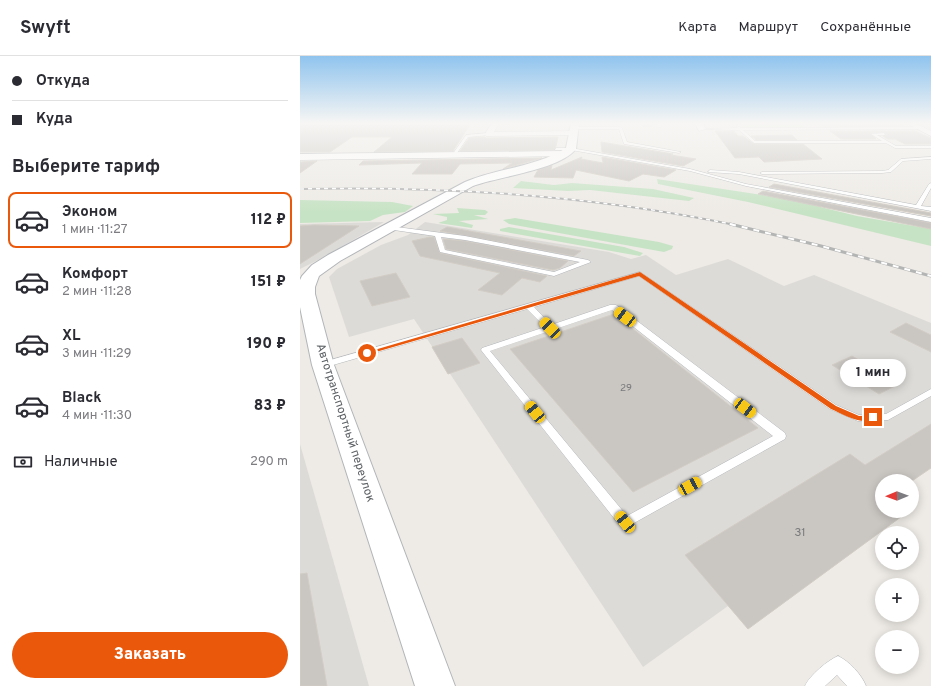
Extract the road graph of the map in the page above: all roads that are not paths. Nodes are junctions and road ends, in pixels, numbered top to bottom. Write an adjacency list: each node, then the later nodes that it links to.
1 (456, 152): 5 (lane)
2 (511, 152): 5 (street)
3 (561, 152): 14 (main road, Автотранспортный переулок)
4 (579, 152): 8 (lane)
5 (454, 155): 6 (street)
6 (300, 157)
7 (931, 158): 9 (lane)
8 (690, 170): 9 (lane); 13 (lane)
9 (739, 174): 11 (lane)
10 (931, 184): 11 (lane)
11 (918, 206): 12 (lane)
12 (931, 209)
13 (931, 220)
14 (389, 228): 15 (lane); 16 (main road, Автотранспортный переулок)
15 (437, 234): 15 (lane)
16 (303, 282): 19 (main road, Автотранспортный переулок)
17 (529, 306): 18 (lane); 19 (lane); 20 (lane)
18 (550, 328): 18 (lane)
19 (323, 365): 21 (main road, Автотранспортный переулок)
20 (931, 392)
21 (435, 686)
22 (813, 686): 23 (lane)
23 (858, 686)

